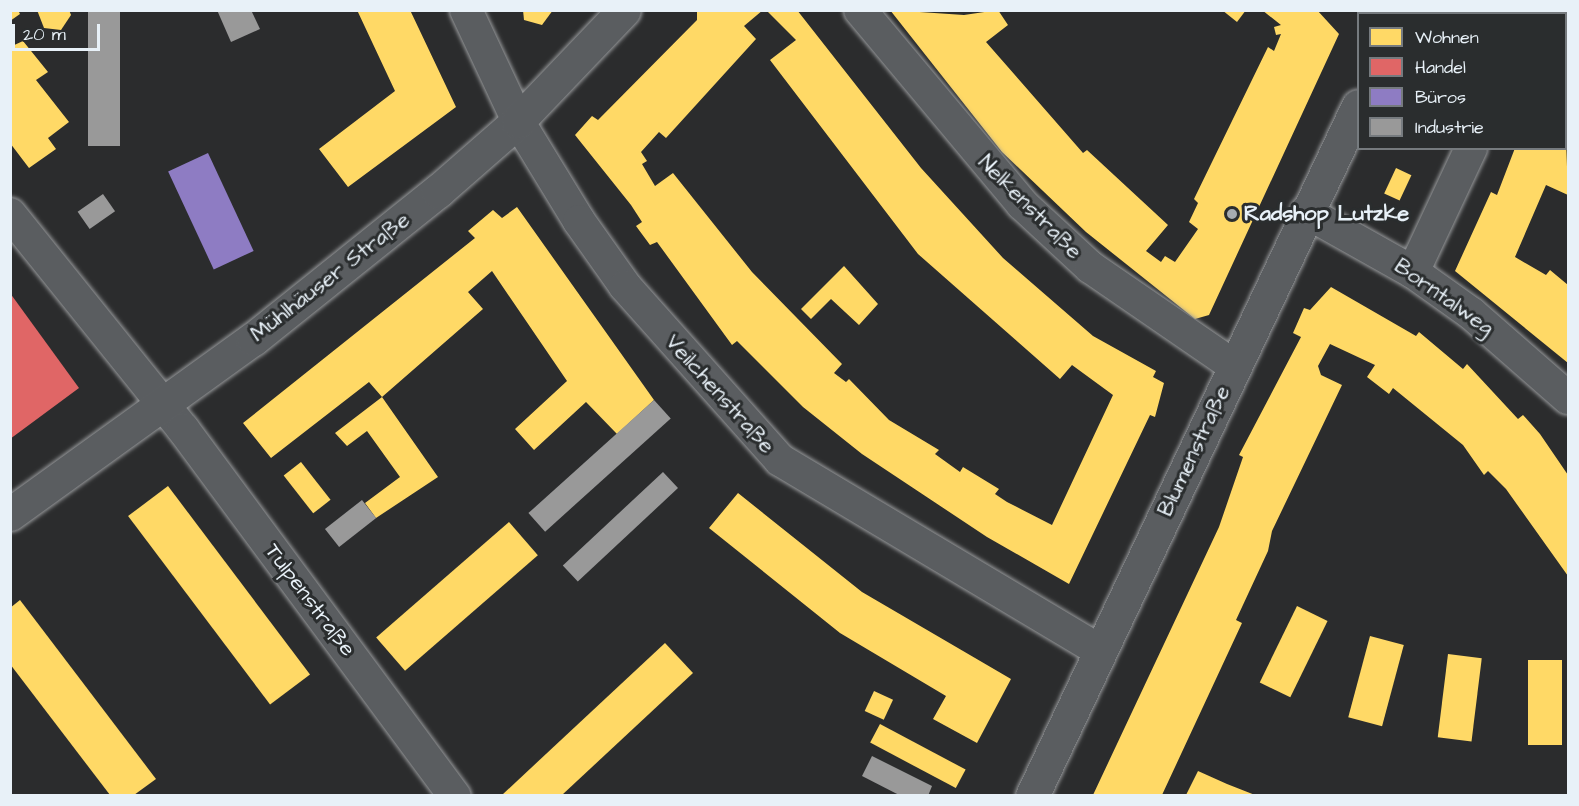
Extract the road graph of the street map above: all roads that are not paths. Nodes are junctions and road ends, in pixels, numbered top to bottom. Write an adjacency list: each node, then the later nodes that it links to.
1 (466, 10): 5 (street, Veilchenstraße)
2 (624, 10): 5 (street, Mühlhäuser Straße)
3 (860, 10): 10 (street, Nelkenstraße)
4 (1357, 110): 7 (street, Blumenstraße)
5 (519, 121): 12 (street, Mühlhäuser Straße); 14 (street, Veilchenstraße)
6 (1471, 150): 9 (street)
7 (1306, 213): 9 (street, Borntalweg); 10 (street, Blumenstraße)
8 (10, 214): 12 (street, Tulpenstraße)
9 (1413, 272): 11 (street, Borntalweg)
10 (1234, 366): 14 (street, Blumenstraße)
11 (1569, 398)
12 (164, 405): 13 (street, Mühlhäuser Straße); 15 (street, Tulpenstraße)
13 (10, 514)
14 (1100, 651): 16 (street, Blumenstraße)
15 (455, 795)
16 (1032, 795)

